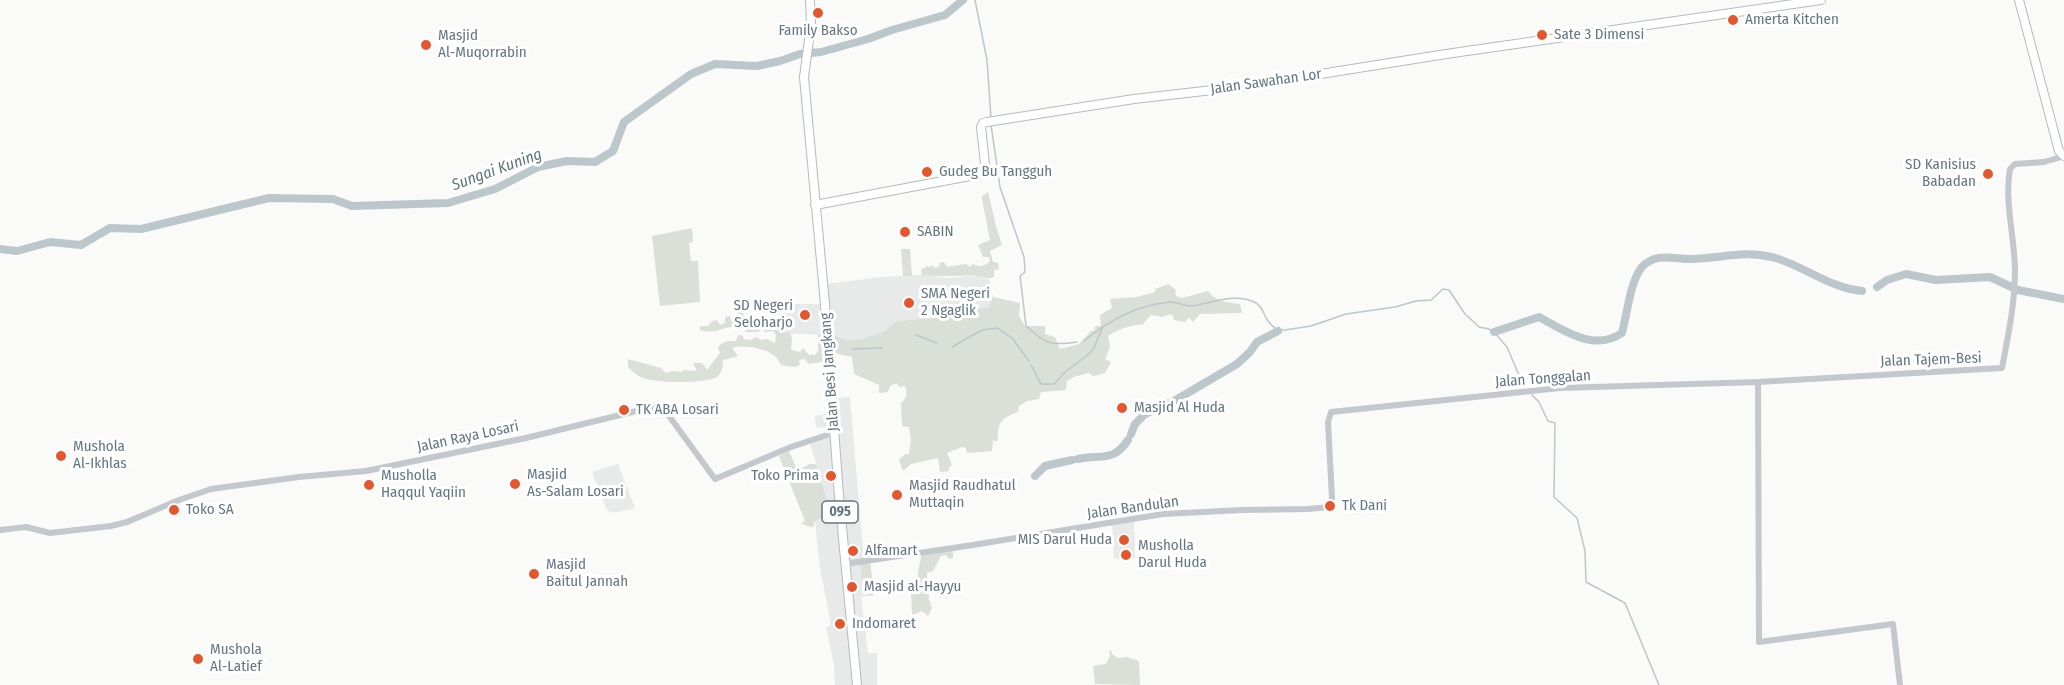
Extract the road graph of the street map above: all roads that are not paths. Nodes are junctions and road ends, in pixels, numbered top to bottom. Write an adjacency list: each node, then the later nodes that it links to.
1 (810, 0): 6 (main road, Jalan Besi Jangkang / 095)
2 (1821, 0): 4 (main road)
3 (2019, 0): 5 (main road)
4 (1767, 4): 6 (main road, Jalan Sawahan Lor)
5 (2061, 156): 7 (street, Jalan Tajem-Besi)
6 (815, 205): 9 (main road, Jalan Besi Jangkang / 095)
7 (1758, 382): 8 (street, Jalan Tonggalan); 13 (street)
8 (1331, 412): 11 (street, Jalan Bandulan)
9 (833, 433): 10 (street, Jalan Raya Losari); 11 (main road, Jalan Besi Jangkang / 095)
10 (0, 530)
11 (845, 564): 12 (main road, Jalan Besi Jangkang / 095)
12 (857, 685)
13 (1900, 685)

